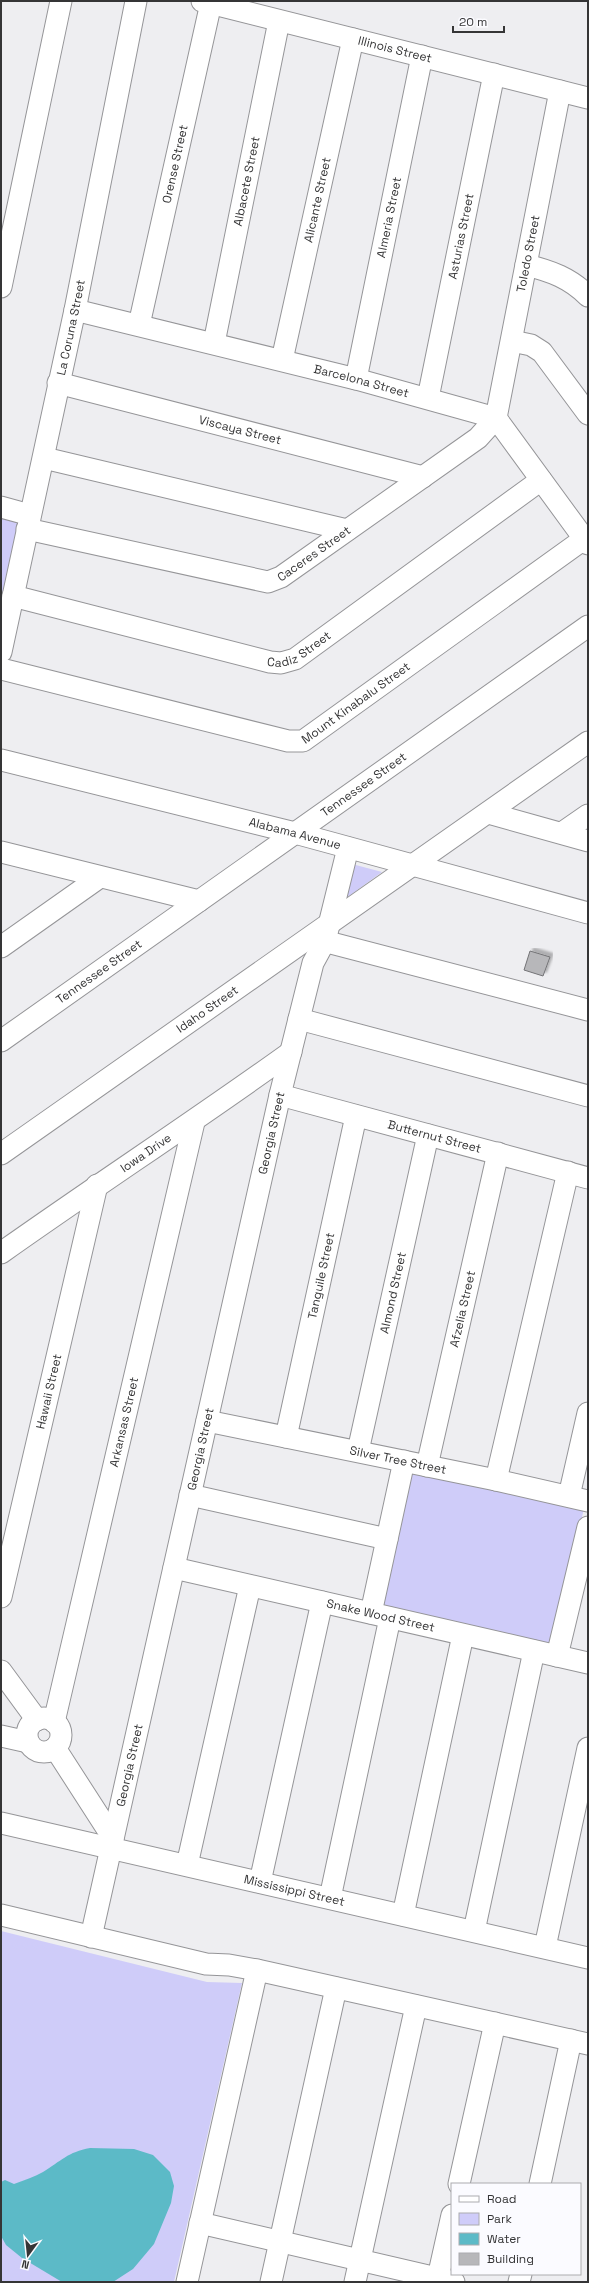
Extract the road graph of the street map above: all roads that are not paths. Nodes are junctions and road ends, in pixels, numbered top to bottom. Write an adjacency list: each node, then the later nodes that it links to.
1 (60, 1): 11 (street)
2 (136, 1): 13 (street, La Coruna Street)
3 (206, 2): 4 (street, Illinois Street); 14 (street, Orense Street)
4 (279, 20): 5 (street, Illinois Street); 16 (street, Albacete Street)
5 (353, 39): 6 (street, Illinois Street); 17 (street, Alicante Street)
6 (422, 56): 7 (street, Illinois Street); 18 (street, Almeria Street)
7 (494, 74): 8 (street, Illinois Street); 20 (street, Asturias Street)
8 (560, 91): 9 (street, Illinois Street); 10 (street, Toledo Street)
9 (588, 98)
10 (526, 265): 12 (street); 15 (street, Toledo Street)
11 (1, 286)
12 (588, 296)
13 (75, 310): 14 (street, Barcelona Street); 19 (street, La Coruna Street)
14 (139, 325): 16 (street, Barcelona Street)
15 (512, 341): 21 (street); 22 (street, Toledo Street)
16 (214, 343): 17 (street, Barcelona Street)
17 (282, 360): 18 (street, Barcelona Street)
18 (356, 379): 20 (street, Barcelona Street)
19 (58, 383): 23 (street, La Coruna Street); 24 (street, Viscaya Street)
20 (428, 398): 22 (street, Barcelona Street)
21 (588, 414)
22 (496, 418): 24 (street, Caceres Street); 25 (street)
23 (44, 458): 27 (street, La Coruna Street); 28 (street)
24 (423, 477): 28 (street, Caceres Street)
25 (541, 480): 29 (street); 30 (street, Cadiz Street)
26 (1, 507): 27 (street, Caceres Street)
27 (29, 522): 28 (street, Caceres Street); 30 (street, La Coruna Street)
28 (347, 530)
29 (586, 541): 33 (street, Mount Kinabalu Street)
30 (13, 596): 32 (street, La Coruna Street)
31 (588, 626): 38 (street, Tennessee Street)
32 (1, 652)
33 (1, 669)
34 (588, 742): 36 (street, Idaho Street)
35 (1, 760): 38 (street, Alabama Avenue)
36 (488, 812): 39 (street); 43 (street, Idaho Street)
37 (588, 815): 39 (street)
38 (295, 833): 41 (street, Alabama Avenue); 45 (street, Tennessee Street)
39 (562, 833): 40 (street)
40 (588, 841)
41 (341, 846): 43 (street, Alabama Avenue); 47 (street, Georgia Street)
42 (1, 852): 44 (street)
43 (413, 865): 46 (street, Alabama Avenue); 47 (street, Idaho Street)
44 (100, 877): 45 (street); 48 (street)
45 (199, 901): 51 (street, Tennessee Street)
46 (588, 913)
47 (322, 935): 49 (street); 50 (street, Georgia Street); 59 (street, Idaho Street)
48 (3, 943)
49 (588, 1010)
50 (299, 1019): 52 (street, Georgia Street); 54 (street)
51 (1, 1041)
52 (291, 1052): 53 (street, Georgia Street); 56 (street, Iowa Drive)
53 (280, 1095): 55 (street, Butternut Street); 65 (street, Georgia Street)
54 (588, 1096)
55 (356, 1116): 57 (street, Butternut Street); 66 (street, Tanguile Street)
56 (194, 1122): 62 (street, Iowa Drive); 86 (street, Arkansas Street)
57 (428, 1135): 58 (street, Butternut Street); 67 (street, Almond Street)
58 (498, 1153): 60 (street, Butternut Street); 69 (street, Afzelia Street)
59 (1, 1154)
60 (568, 1172): 61 (street, Butternut Street); 70 (street)
61 (588, 1178)
62 (97, 1185): 63 (street, Iowa Drive); 78 (street, Hawaii Street)
63 (1, 1254)
64 (588, 1413): 72 (street)
65 (207, 1421): 66 (street, Silver Tree Street); 71 (street, Georgia Street)
66 (286, 1437): 67 (street, Silver Tree Street)
67 (358, 1451): 68 (street, Silver Tree Street)
68 (404, 1461): 69 (street, Silver Tree Street); 74 (street)
69 (427, 1466): 70 (street, Silver Tree Street)
70 (496, 1480): 72 (street, Silver Tree Street)
71 (190, 1495): 74 (street); 75 (street, Georgia Street)
72 (578, 1499)
73 (588, 1527): 76 (street)
74 (387, 1539): 80 (street)
75 (174, 1568): 77 (street, Snake Wood Street); 92 (street, Georgia Street)
76 (581, 1585): 83 (street)
77 (250, 1586): 79 (street, Snake Wood Street); 93 (street)
78 (1, 1598)
79 (322, 1602): 80 (street, Snake Wood Street); 94 (street)
80 (380, 1616): 81 (street, Snake Wood Street); 95 (street)
81 (463, 1634): 82 (street, Snake Wood Street); 97 (street)
82 (534, 1650): 83 (street, Snake Wood Street); 98 (street)
83 (557, 1656): 84 (street, Snake Wood Street)
84 (588, 1663)
85 (1, 1671): 86 (street)
86 (46, 1720): 88 (street); 89 (street)
87 (1, 1736): 88 (street)
88 (28, 1742): 89 (street)
89 (55, 1748): 92 (street)
90 (588, 1748): 100 (street)
91 (1, 1823): 92 (street, Mississippi Street)
92 (112, 1843): 93 (street, Mississippi Street); 99 (street, Georgia Street)
93 (187, 1865): 94 (street, Mississippi Street)
94 (260, 1882): 95 (street, Mississippi Street)
95 (330, 1898): 97 (street, Mississippi Street)
96 (1, 1915): 99 (street)
97 (404, 1915): 98 (street, Mississippi Street)
98 (474, 1931): 100 (street, Mississippi Street)
99 (91, 1937): 102 (street)
100 (545, 1948): 101 (street, Mississippi Street)
101 (588, 1958)
102 (257, 1970): 103 (street); 110 (street)
103 (336, 1988): 104 (street); 111 (street)
104 (416, 2006): 105 (street); 112 (street)
105 (495, 2023): 106 (street); 107 (street)
106 (580, 2042): 108 (street)
107 (459, 2183)
108 (540, 2183)
109 (451, 2222): 113 (street)
110 (200, 2224): 111 (street); 114 (street)
111 (280, 2242): 112 (street); 115 (street)
112 (360, 2260): 113 (street); 116 (street)
113 (443, 2281)
114 (187, 2282)
115 (271, 2282)
116 (355, 2282)

